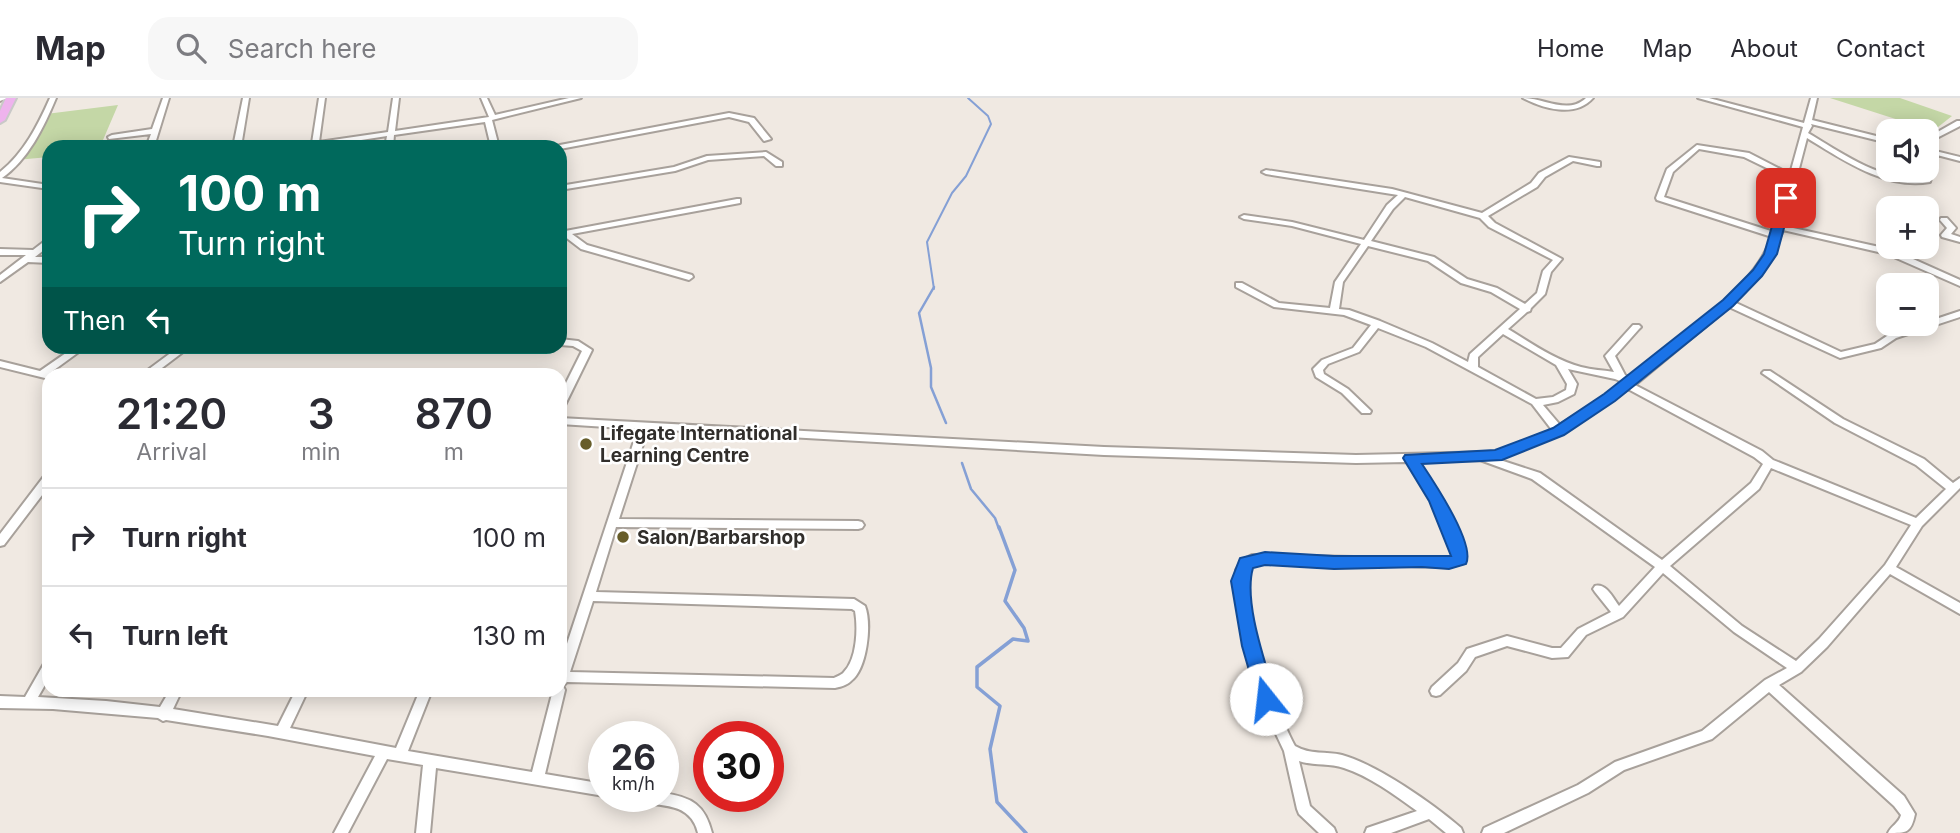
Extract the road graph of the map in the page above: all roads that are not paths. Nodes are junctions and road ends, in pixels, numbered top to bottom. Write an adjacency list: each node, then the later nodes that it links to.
1 (11, 98): 15 (main road)
2 (54, 98): 38 (street)
3 (166, 98): 18 (street)
4 (246, 98): 25 (street)
5 (322, 98): 26 (street)
6 (396, 98): 20 (street)
7 (484, 98): 14 (street)
8 (578, 98): 14 (street)
9 (1526, 98): 10 (street)
10 (1590, 98)
11 (1701, 98): 13 (street)
12 (1814, 98): 17 (street)
13 (1713, 100): 17 (street)
14 (490, 118): 20 (street); 29 (street)
15 (0, 120)
16 (1960, 123): 19 (street)
17 (1807, 127): 23 (street); 35 (street); 37 (street)
18 (156, 131): 21 (street); 24 (street)
19 (1939, 134)
20 (393, 135): 27 (street); 28 (street)
21 (112, 137)
22 (766, 139): 30 (street)
23 (1876, 139)
24 (153, 140)
25 (238, 140)
26 (316, 140)
27 (354, 140)
28 (391, 140)
29 (494, 140)
30 (567, 146)
31 (1939, 153): 32 (street)
32 (1960, 159)
33 (779, 164): 40 (street)
34 (1597, 164): 43 (street)
35 (1876, 171)
36 (1266, 172): 41 (street)
37 (1792, 178): 47 (street); 47 (street)
38 (1, 180): 39 (street)
39 (42, 186)
40 (567, 187)
41 (1404, 194): 43 (street); 50 (street)
42 (737, 201): 46 (street)
43 (1483, 216): 63 (street)
44 (1244, 217): 50 (street)
45 (1944, 220): 51 (street)
46 (587, 230): 48 (street); 52 (street)
47 (1778, 232): 59 (street); 61 (street)
48 (567, 233)
49 (567, 236): 52 (street)
50 (1366, 240): 62 (street); 63 (street)
51 (1960, 240)
52 (584, 247): 57 (street)
53 (42, 248): 55 (street)
54 (0, 253): 55 (street)
55 (32, 256): 56 (street); 58 (street)
56 (42, 258)
57 (690, 277)
58 (0, 279)
59 (1960, 283)
60 (1239, 285): 62 (street)
61 (1728, 303): 64 (street); 79 (street)
62 (1334, 309): 65 (street)
63 (1527, 309): 67 (street)
64 (1960, 314)
65 (1377, 323): 75 (street); 82 (street)
66 (1636, 327): 78 (street)
67 (1502, 329): 71 (street); 75 (street)
68 (567, 342): 80 (street)
69 (73, 354): 73 (street)
70 (176, 354): 74 (street)
71 (1560, 363): 78 (street); 81 (street)
72 (1, 365): 77 (street)
73 (54, 368)
74 (156, 368)
75 (1473, 369): 81 (street)
76 (1767, 373): 89 (street)
77 (42, 374)
78 (1620, 375): 79 (street)
79 (1629, 384): 85 (street); 88 (street)
80 (567, 391)
81 (1535, 402): 85 (street)
82 (1366, 411)
83 (567, 421): 84 (street)
84 (644, 425): 86 (street); 91 (street)
85 (1559, 432): 87 (street)
86 (1410, 458): 87 (street); 115 (street)
87 (1482, 458): 95 (street)
88 (1769, 463): 92 (street); 95 (street)
89 (1956, 486): 92 (street)
90 (42, 487): 94 (street)
91 (612, 523): 93 (street); 98 (street)
92 (1918, 523): 96 (street)
93 (858, 525)
94 (0, 542)
95 (1662, 566): 100 (street); 102 (street)
96 (1889, 568): 99 (street); 102 (street)
97 (1599, 589): 100 (street)
98 (588, 596): 101 (street); 104 (street)
99 (1960, 609)
100 (1619, 614): 106 (street)
101 (567, 662)
102 (1797, 668): 105 (street)
103 (42, 679): 112 (street)
104 (567, 684)
105 (1769, 684): 129 (street); 130 (street)
106 (1436, 691)
107 (172, 697): 113 (street)
108 (299, 697): 114 (street)
109 (423, 697): 117 (street)
110 (557, 697): 119 (street)
111 (0, 702): 112 (street)
112 (29, 702): 113 (street)
113 (163, 715): 114 (street)
114 (281, 733): 116 (street)
115 (1290, 750): 122 (street); 126 (street)
116 (384, 752): 117 (street); 123 (street)
117 (400, 755): 118 (street)
118 (430, 761): 119 (street); 124 (street)
119 (538, 777): 120 (street)
120 (588, 787)
121 (679, 804): 125 (street)
122 (1431, 812): 127 (street); 128 (street)
123 (341, 833)
124 (423, 833)
125 (705, 833)
126 (1329, 833)
127 (1372, 833)
128 (1456, 833)
129 (1489, 833)
130 (1895, 833)

